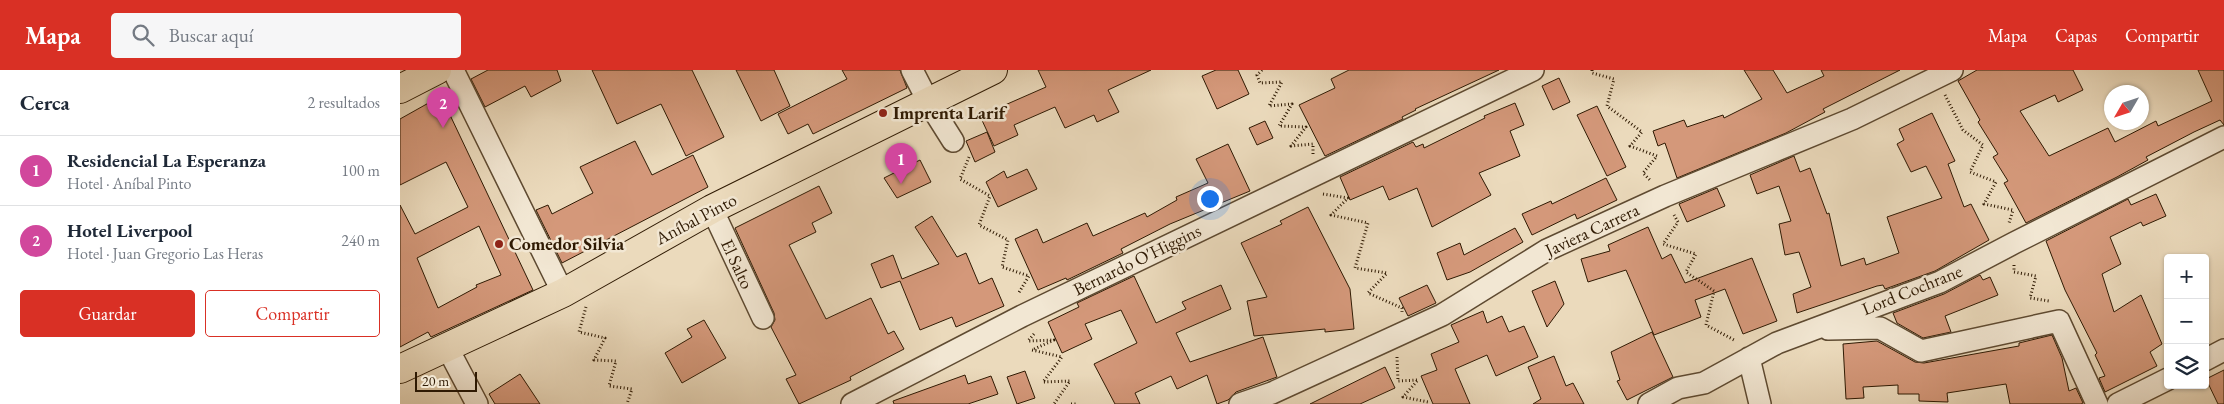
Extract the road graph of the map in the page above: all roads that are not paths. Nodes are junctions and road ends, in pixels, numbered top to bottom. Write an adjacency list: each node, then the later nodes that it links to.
1 (437, 70): 7 (main road)
2 (453, 70): 12 (street)
3 (912, 70): 8 (street)
4 (993, 70): 8 (main road, Aníbal Pinto)
5 (1533, 70): 22 (street, Bernardo O'Higgins)
6 (1944, 74): 23 (street, Javiera Carrera)
7 (400, 88)
8 (928, 103): 10 (street); 11 (main road, Aníbal Pinto)
9 (2224, 137): 14 (street, Lord Cochrane)
10 (953, 140)
11 (712, 209): 12 (main road, Aníbal Pinto); 13 (street, El Salto)
12 (563, 293): 15 (main road, Aníbal Pinto)
13 (763, 318)
14 (1812, 329): 17 (street, Lord Cochrane); 26 (street)
15 (447, 347): 19 (main road, Aníbal Pinto); 21 (street)
16 (2224, 350): 18 (street)
17 (1748, 358): 24 (street, Lord Cochrane); 25 (street)
18 (2209, 358)
19 (400, 369)
20 (2164, 381): 27 (street)
21 (476, 404)
22 (852, 404)
23 (1240, 404)
24 (1649, 404)
25 (1760, 404)
26 (2097, 404)
27 (2118, 404)

